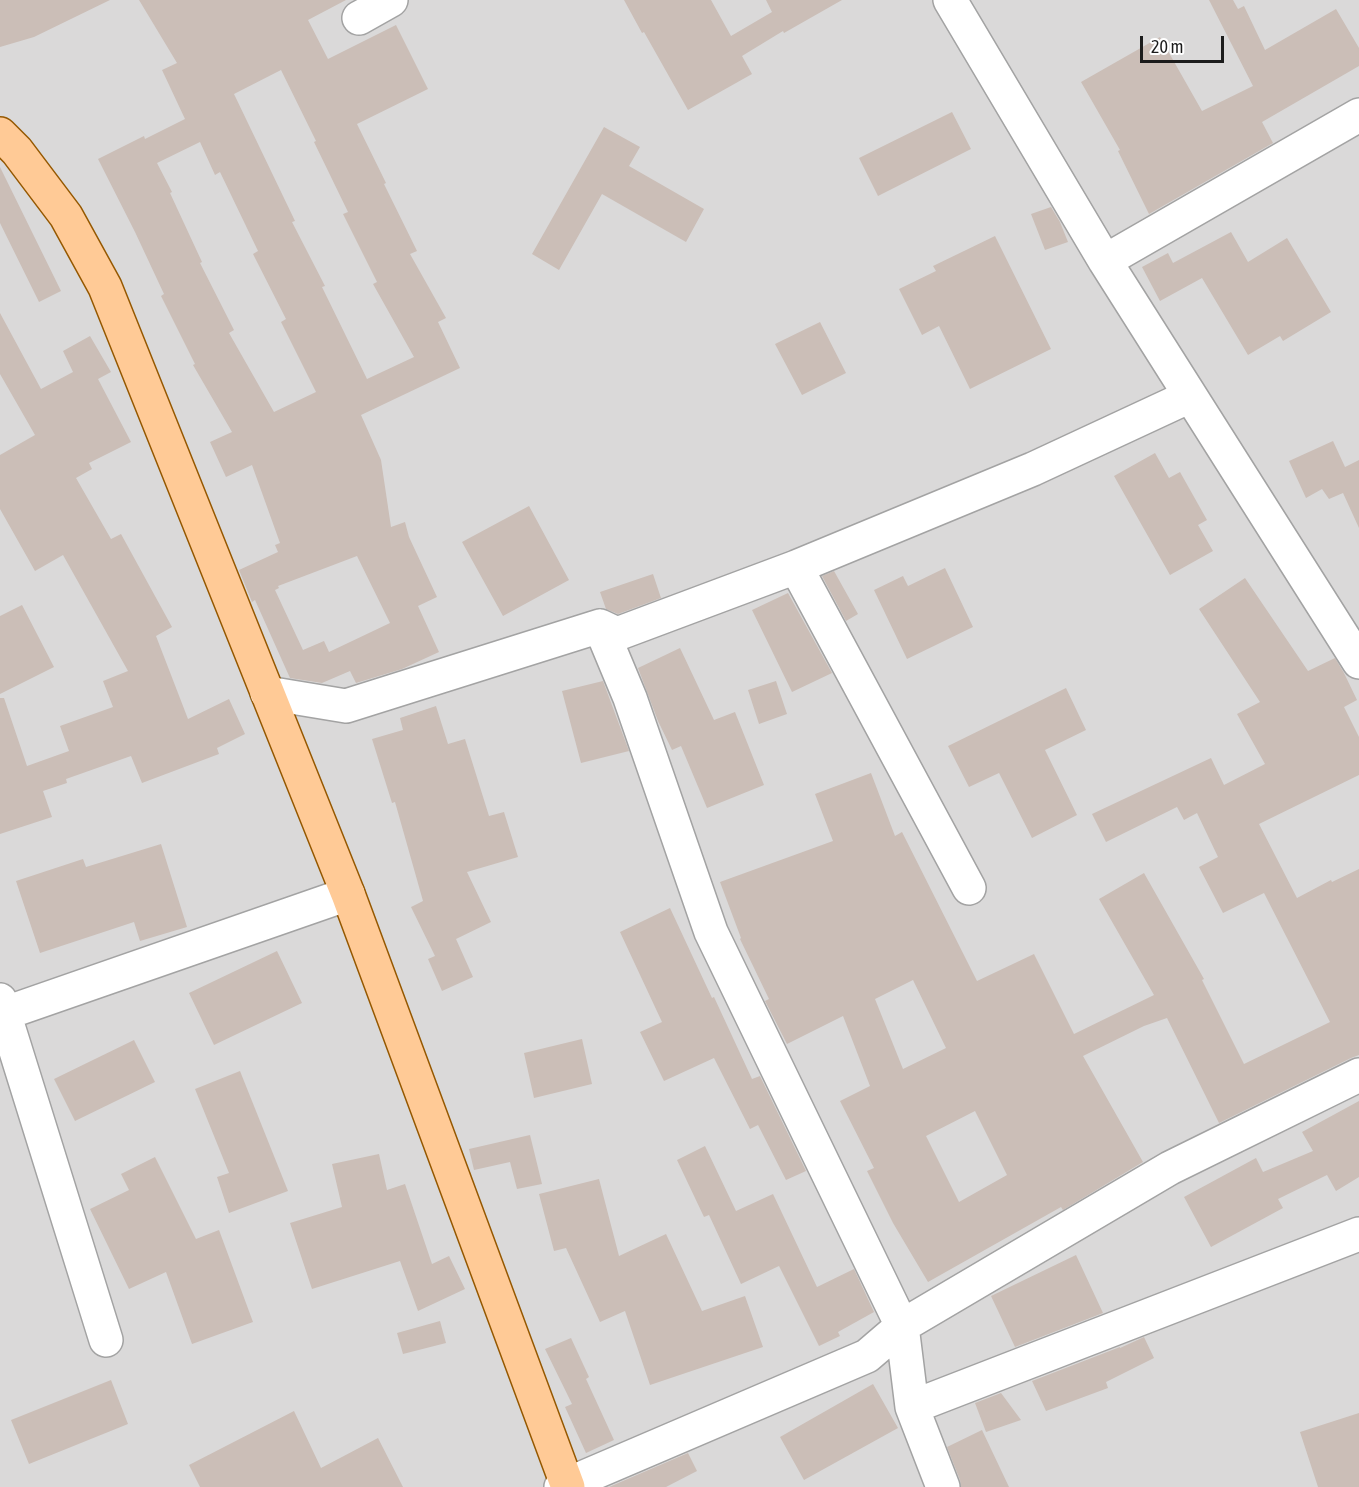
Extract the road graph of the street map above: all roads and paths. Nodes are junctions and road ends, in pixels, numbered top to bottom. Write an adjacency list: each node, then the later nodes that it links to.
1 (391, 0): 3 (street)
2 (950, 0): 6 (street)
3 (359, 18)
4 (1359, 115): 6 (street)
5 (0, 134): 11 (main road)
6 (1105, 261): 7 (street)
7 (1190, 396): 8 (street); 10 (street)
8 (796, 567): 9 (street); 12 (street)
9 (600, 626): 11 (street); 17 (street)
10 (1359, 662)
11 (267, 693): 13 (main road)
12 (969, 888)
13 (348, 894): 14 (street); 20 (main road)
14 (2, 1010): 18 (street)
15 (1359, 1075): 17 (street)
16 (1359, 1234): 19 (street)
17 (902, 1326): 19 (street); 20 (street)
18 (106, 1340)
19 (912, 1407): 21 (street)
20 (565, 1486)
21 (943, 1487)

